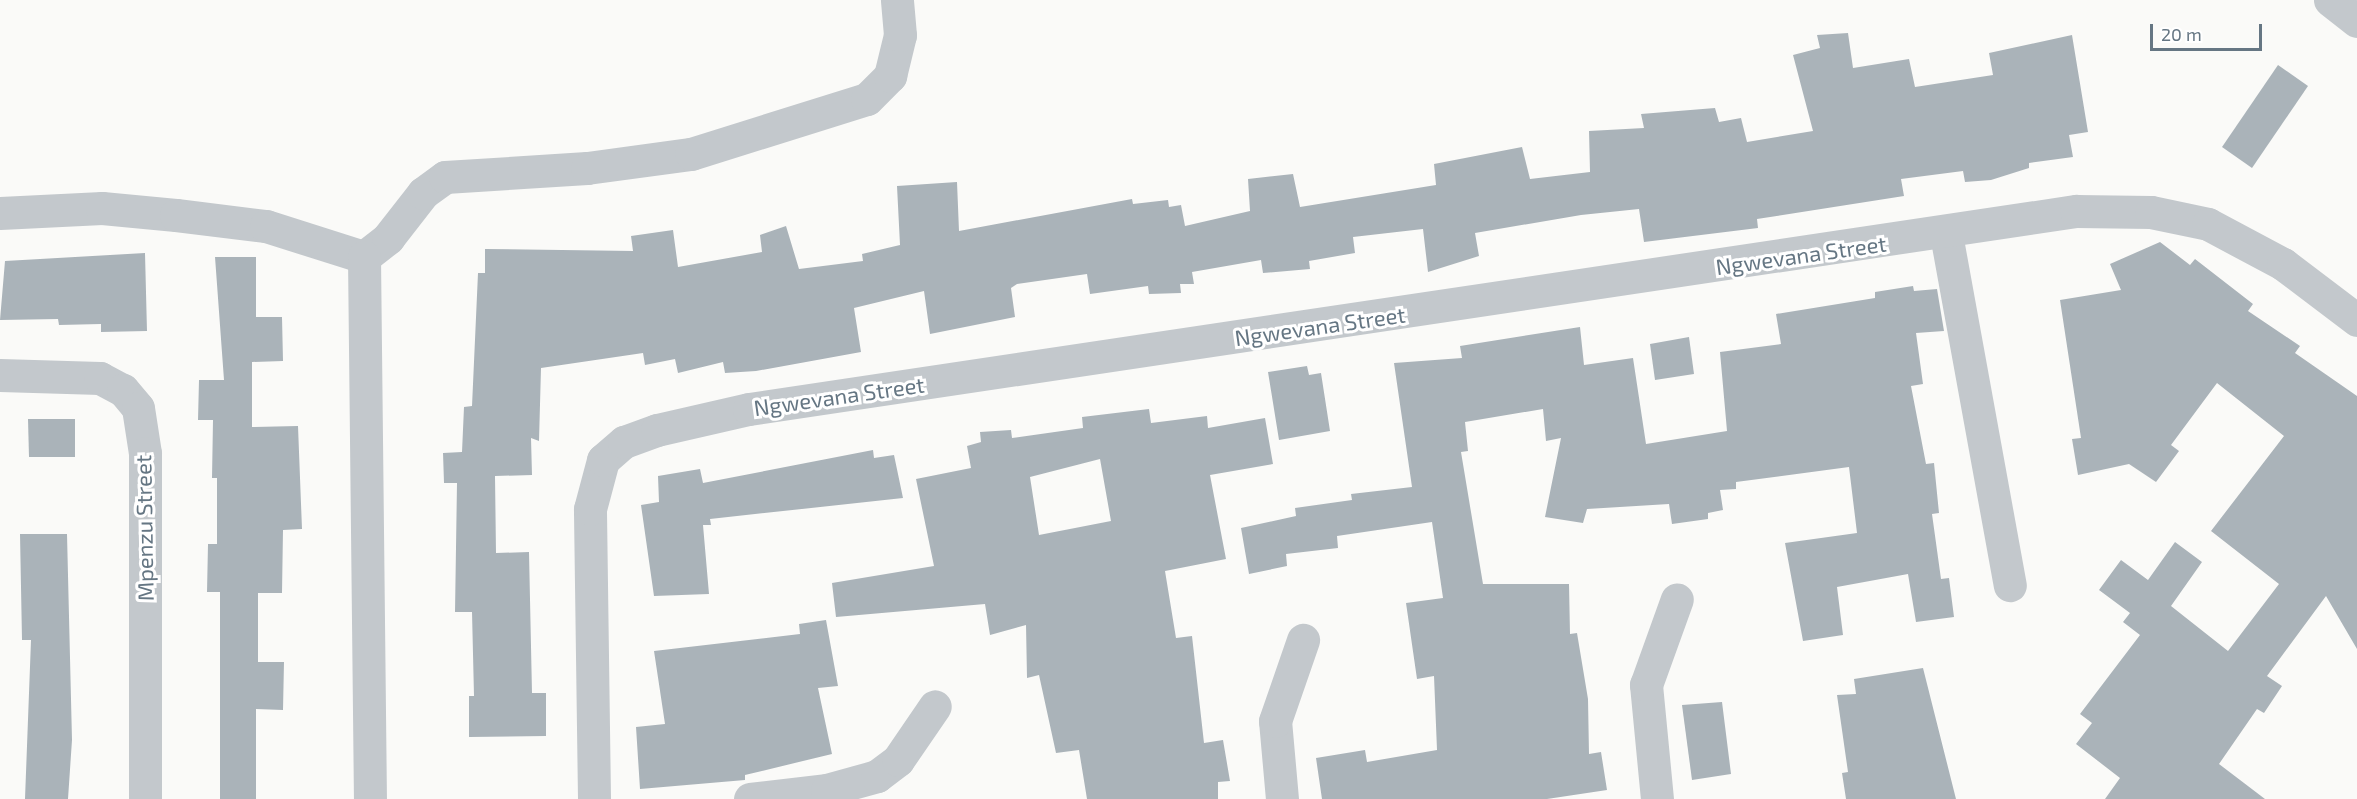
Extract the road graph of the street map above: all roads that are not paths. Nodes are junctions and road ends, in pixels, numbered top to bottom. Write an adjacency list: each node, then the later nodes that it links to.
1 (897, 0): 6 (street)
2 (2330, 0): 3 (street)
3 (2357, 21)
4 (0, 213): 6 (street)
5 (1946, 234): 7 (street, Ngwevana Street); 9 (street); 15 (street, Ngwevana Street)
6 (363, 257): 14 (street)
7 (2357, 320)
8 (0, 375): 13 (street, Mpenzu Street)
9 (2010, 585)
10 (1677, 599): 18 (street)
11 (1303, 640): 17 (street)
12 (935, 706): 16 (street)
13 (145, 799)
14 (370, 799)
15 (594, 799)
16 (750, 799)
17 (1282, 799)
18 (1657, 799)

